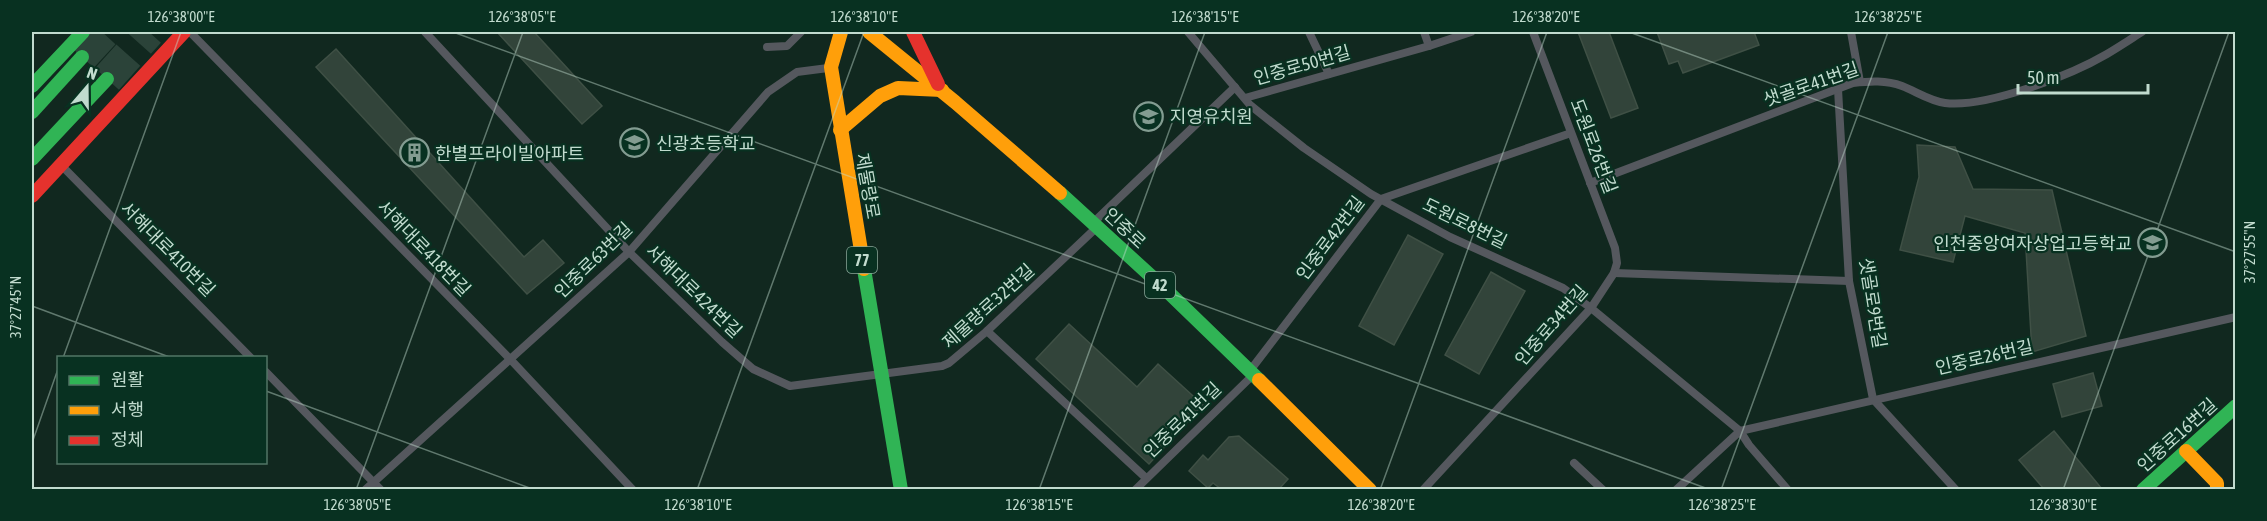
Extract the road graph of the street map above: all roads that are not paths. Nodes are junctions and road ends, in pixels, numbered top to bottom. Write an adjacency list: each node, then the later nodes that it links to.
1 (83, 32): 23 (main road)
2 (184, 32): 32 (main road)
3 (190, 32): 44 (lane, 서해대로418번길)
4 (425, 32): 37 (lane, 서해대로424번길)
5 (801, 32): 17 (lane)
6 (841, 32): 19 (main road, 제물량로 / 77)
7 (869, 32): 26 (main road, 인중로 / 42)
8 (913, 32): 26 (main road)
9 (1188, 32): 24 (lane, 도원로8번길)
10 (1309, 32): 20 (lane)
11 (1424, 32): 16 (lane)
12 (1472, 32): 16 (lane, 인중로50번길)
13 (1533, 32): 30 (lane, 도원로26번길)
14 (1851, 32): 22 (lane)
15 (2142, 32): 22 (lane, 샛골로41번길)
16 (1429, 46): 20 (lane, 인중로50번길)
17 (767, 47)
18 (82, 57): 28 (main road)
19 (831, 67): 29 (main road, 제물량로 / 77); 37 (lane, 인중로63번길)
20 (1329, 74): 27 (lane, 인중로50번길)
21 (107, 79): 31 (main road)
22 (1860, 82): 25 (lane, 샛골로41번길)
23 (32, 86)
24 (1234, 87): 27 (lane, 도원로8번길); 36 (lane, 인중로50번길)
25 (1838, 89): 33 (lane, 샛골로41번길); 39 (lane, 샛골로9번길)
26 (942, 90): 29 (main road); 36 (main road, 인중로 / 42)
27 (1245, 98): 35 (lane, 도원로8번길)
28 (32, 112)
29 (840, 130): 47 (main road, 제물량로 / 77)
30 (1571, 133): 33 (lane, 도원로26번길); 35 (lane, 인중로42번길)
31 (32, 159)
32 (61, 164): 34 (main road); 43 (lane, 서해대로410번길)
33 (1590, 183): 38 (lane, 도원로26번길)
34 (32, 196)
35 (1381, 199): 40 (lane, 도원로8번길); 46 (lane, 인중로42번길)
36 (1096, 224): 42 (lane, 제물량로32번길); 46 (main road, 인중로 / 42)
37 (629, 252): 44 (lane, 인중로63번길); 47 (lane, 서해대로424번길)
38 (1614, 273): 39 (lane); 40 (lane, 인중로34번길)
39 (1849, 281): 48 (lane, 샛골로9번길)
40 (1591, 308): 50 (lane, 도원로8번길); 61 (lane, 인중로34번길)
41 (2235, 317): 48 (lane, 인중로26번길)
42 (987, 331): 47 (lane, 제물량로32번길); 53 (lane)
43 (250, 356)
44 (511, 360): 54 (lane, 인중로63번길); 57 (lane, 서해대로418번길)
45 (267, 373): 54 (lane)
46 (1251, 373): 53 (lane, 인중로41번길); 60 (main road, 인중로 / 42)
47 (883, 374): 58 (main road, 제물량로 / 77)
48 (1873, 399): 50 (lane, 인중로26번길); 65 (lane)
49 (2235, 406): 51 (main road, 인중로16번길)
50 (1740, 431): 63 (lane, 인중로26번길); 64 (lane)
51 (2186, 451): 66 (main road, 인중로16번길); 67 (main road)
52 (1574, 463): 62 (lane)
53 (1146, 478): 59 (lane, 인중로41번길)
54 (373, 481): 55 (lane, 인중로63번길); 56 (lane)
55 (365, 489)
56 (381, 489)
57 (633, 489)
58 (901, 489)
59 (1135, 489)
60 (1370, 489)
61 (1424, 489)
62 (1603, 489)
63 (1676, 489)
64 (1788, 489)
65 (1956, 489)
66 (2143, 489)
67 (2217, 489)

